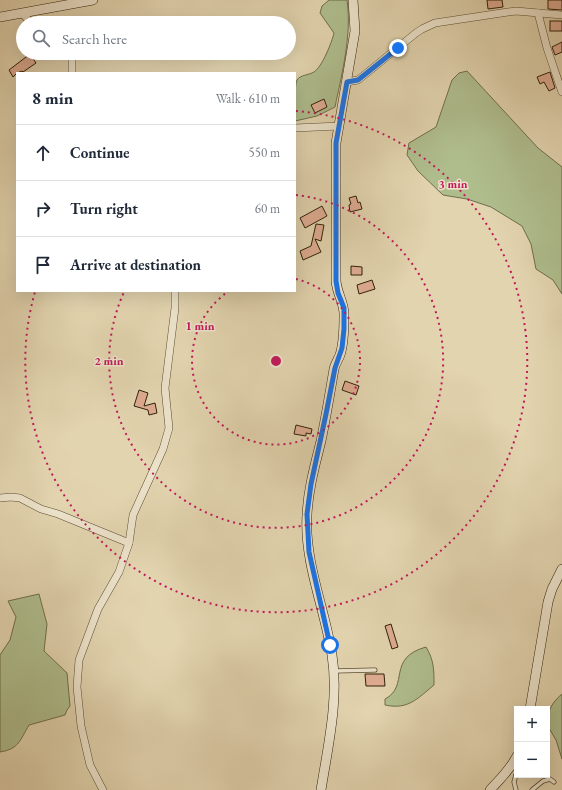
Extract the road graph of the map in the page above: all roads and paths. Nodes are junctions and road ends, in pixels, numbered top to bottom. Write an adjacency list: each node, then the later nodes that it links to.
1 (93, 0): 3 (street)
2 (353, 0): 10 (street)
3 (22, 13): 6 (street); 7 (street)
4 (538, 13): 5 (street); 10 (street); 11 (street)
5 (562, 15)
6 (25, 16)
7 (0, 17)
8 (72, 60): 9 (street)
9 (72, 72)
10 (347, 82): 12 (street)
11 (562, 92)
12 (339, 126): 13 (street); 19 (street)
13 (296, 128)
14 (175, 292): 16 (street)
15 (0, 498): 16 (street)
16 (128, 543): 24 (street)
17 (562, 569): 20 (street)
18 (375, 670): 19 (lane)
19 (334, 671): 25 (street)
20 (531, 706)
21 (514, 763): 26 (street)
22 (515, 778): 27 (lane)
23 (554, 782): 28 (lane)
24 (103, 790)
25 (321, 790)
26 (490, 790)
27 (516, 790)
28 (532, 790)

